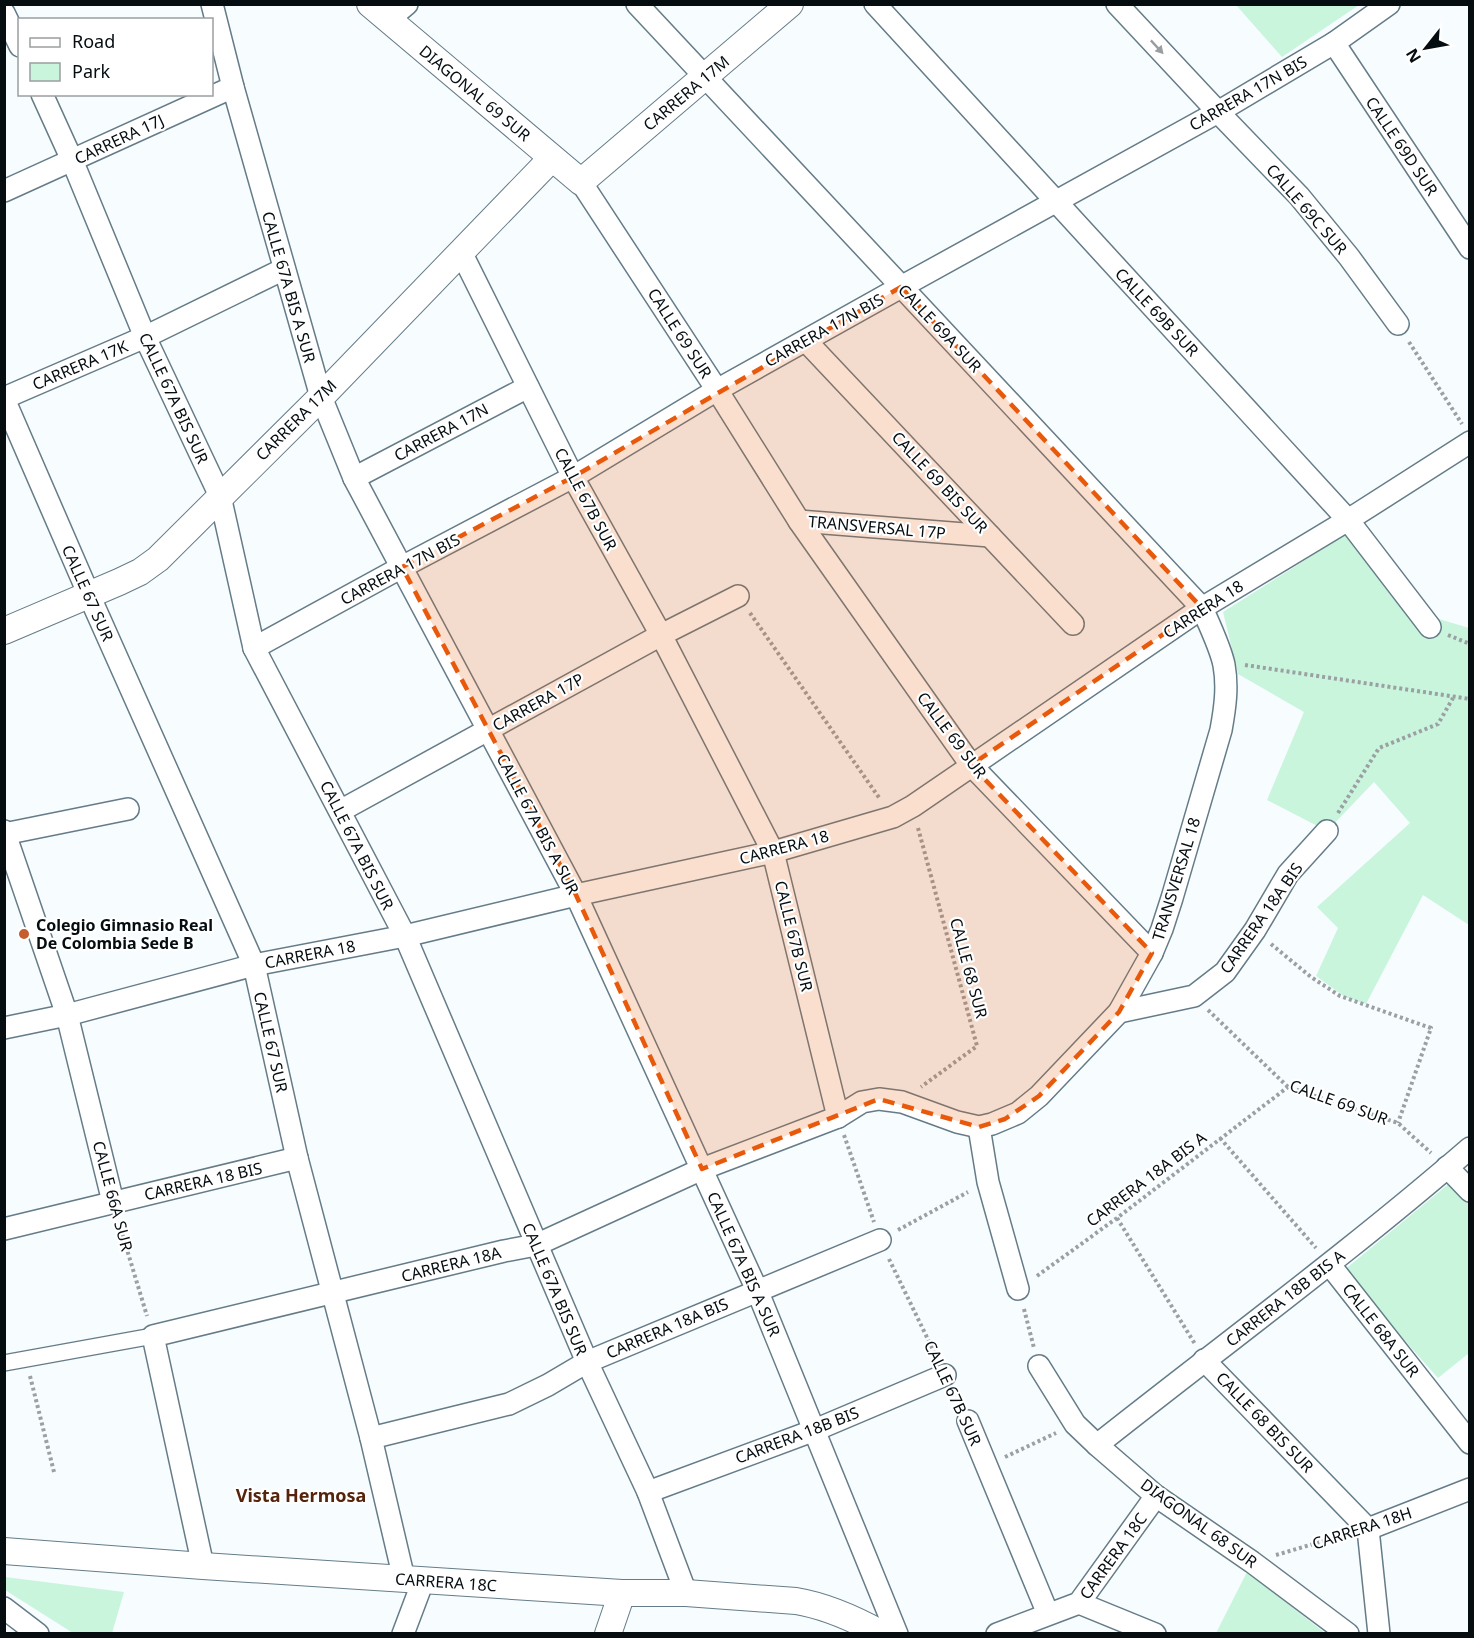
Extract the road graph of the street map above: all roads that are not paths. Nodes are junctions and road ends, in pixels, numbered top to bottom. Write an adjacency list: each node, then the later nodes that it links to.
1 (212, 4): 12 (street, CALLE 67A BIS A SUR)
2 (637, 4): 11 (street, CALLE 69A SUR)
3 (790, 4): 11 (street, CARRERA 17M)
4 (875, 4): 19 (street, CALLE 69B SUR)
5 (1117, 4): 14 (street, CALLE 69C SUR, one-way to 14)
6 (1389, 4): 10 (street, CARRERA 17N BIS)
7 (388, 10): 15 (street, DIAGONAL 69 SUR)
8 (4, 13): 9 (street)
9 (18, 42)
10 (1334, 43): 14 (street, CARRERA 17N BIS); 20 (street, CALLE 69D SUR)
11 (705, 77): 17 (street, CARRERA 17M); 23 (street, CALLE 69A SUR)
12 (233, 87): 16 (street, CARRERA 17J); 22 (street, CALLE 67A BIS A SUR)
13 (43, 96): 16 (street, CALLE 67A BIS SUR)
14 (1218, 112): 19 (street, CARRERA 17N BIS); 24 (street, CALLE 69C SUR)
15 (552, 158): 17 (street, DIAGONAL 69 SUR); 21 (street, CARRERA 17M)
16 (72, 160): 18 (street, CARRERA 17J); 25 (street, CALLE 67A BIS SUR)
17 (581, 182): 28 (street, CALLE 69 SUR)
18 (4, 191)
19 (1055, 201): 23 (street, CARRERA 17N BIS); 35 (street, CALLE 69B SUR)
20 (1470, 248)
21 (461, 252): 27 (street, CALLE 67B SUR); 29 (street, CARRERA 17M)
22 (284, 268): 25 (street, CARRERA 17K); 29 (street, CALLE 67A BIS A SUR)
23 (901, 286): 26 (street, CARRERA 17N BIS); 41 (street, CALLE 69A SUR)
24 (1398, 324)
25 (145, 337): 30 (street, CARRERA 17K); 34 (street, CALLE 67A BIS SUR)
26 (806, 340): 28 (street, CARRERA 17N BIS); 37 (street, CALLE 69 BIS SUR)
27 (528, 387): 32 (street, CALLE 67B SUR); 33 (street, CARRERA 17N)
28 (717, 390): 32 (street, CARRERA 17N BIS); 36 (street, CALLE 69 SUR)
29 (321, 397): 33 (street, CALLE 67A BIS A SUR); 34 (street, CARRERA 17M)
30 (4, 398): 39 (street, CALLE 67 SUR)
31 (1467, 435): 35 (street, CARRERA 18)
32 (573, 477): 38 (street, CARRERA 17N BIS); 45 (street, CALLE 67B SUR)
33 (354, 478): 38 (street, CALLE 67A BIS A SUR)
34 (220, 496): 39 (street, CARRERA 17M); 46 (street, CALLE 67A BIS SUR)
35 (1348, 520): 41 (street, CARRERA 18); 43 (street, CALLE 69B SUR)
36 (799, 521): 37 (street, TRANSVERSAL 17P); 49 (street, CALLE 69 SUR)
37 (990, 536): 42 (street, CALLE 69 BIS SUR)
38 (402, 567): 46 (street, CARRERA 17N BIS); 48 (street, CALLE 67A BIS A SUR)
39 (89, 595): 44 (street, CARRERA 17M); 58 (street, CALLE 67 SUR)
40 (738, 596): 45 (street, CARRERA 17P)
41 (1202, 608): 47 (street, CALLE 69A SUR); 49 (street, CARRERA 18)
42 (1073, 624)
43 (1430, 627)
44 (4, 631)
45 (661, 635): 48 (street, CARRERA 17P); 54 (street, CALLE 67B SUR)
46 (254, 648): 51 (street, CALLE 67A BIS SUR)
47 (1224, 663): 57 (street, TRANSVERSAL 18)
48 (488, 729): 51 (street, CARRERA 17P); 55 (street, CALLE 67A BIS A SUR)
49 (970, 765): 54 (street, CARRERA 18); 57 (street, CALLE 69 SUR)
50 (128, 809): 53 (street)
51 (340, 811): 56 (street, CALLE 67A BIS SUR)
52 (1326, 831): 59 (street, CARRERA 18A BIS)
53 (5, 833): 60 (street, CALLE 66A SUR)
54 (774, 852): 55 (street, CARRERA 18); 62 (street, CALLE 67B SUR)
55 (576, 895): 56 (street, CARRERA 18); 67 (street, CALLE 67A BIS A SUR)
56 (405, 936): 58 (street, CARRERA 18); 72 (street, CALLE 67A BIS SUR)
57 (1152, 953): 59 (street, TRANSVERSAL 18)
58 (254, 964): 60 (street, CARRERA 18); 65 (street, CALLE 67 SUR)
59 (1119, 1012): 63 (street, TRANSVERSAL 18)
60 (67, 1015): 61 (street, CARRERA 18); 69 (street, CALLE 66A SUR)
61 (4, 1028)
62 (838, 1117): 63 (street, CARRERA 18A); 67 (street, CARRERA 18A)
63 (979, 1127): 74 (street)
64 (1470, 1148): 66 (street, CARRERA 18B BIS A)
65 (297, 1158): 69 (street, CARRERA 18 BIS); 76 (street, CALLE 67 SUR)
66 (1447, 1167): 68 (street); 73 (street, CARRERA 18B BIS A)
67 (702, 1169): 72 (street, CARRERA 18A); 75 (street, CALLE 67A BIS A SUR)
68 (1470, 1191)
69 (113, 1202): 70 (street, CARRERA 18 BIS)
70 (4, 1228)
71 (880, 1240): 75 (street, CARRERA 18A BIS)
72 (536, 1245): 76 (street, CARRERA 18A); 79 (street, CALLE 67A BIS SUR)
73 (1330, 1264): 78 (street, CARRERA 18B BIS A); 86 (street, CALLE 68A SUR)
74 (1018, 1289)
75 (757, 1290): 79 (street, CARRERA 18A BIS); 84 (street, CALLE 67A BIS A SUR)
76 (333, 1292): 77 (street, CARRERA 18A); 85 (street, CALLE 67 SUR)
77 (153, 1336): 80 (street, CARRERA 18A); 93 (street)
78 (1204, 1360): 87 (street, CARRERA 18B BIS A); 91 (street, CALLE 68 BIS SUR)
79 (587, 1362): 85 (street, CARRERA 18A BIS); 89 (street, CALLE 67A BIS SUR)
80 (4, 1363)
81 (1039, 1366): 87 (street, DIAGONAL 68 SUR)
82 (945, 1375): 84 (street, CARRERA 18B BIS)
83 (968, 1421): 98 (street, CALLE 67B SUR)
84 (815, 1430): 89 (street, CARRERA 18B BIS); 105 (street, CALLE 67A BIS A SUR)
85 (371, 1438): 94 (street, CALLE 67 SUR)
86 (1470, 1443)
87 (1097, 1445): 90 (street, DIAGONAL 68 SUR)
88 (1470, 1490): 91 (street, CARRERA 18H)
89 (648, 1492): 96 (street, CALLE 67A BIS SUR)
90 (1156, 1496): 97 (street, CARRERA 18C); 108 (street, DIAGONAL 68 SUR)
91 (1368, 1529): 100 (street)
92 (4, 1551): 93 (street, CARRERA 18C)
93 (203, 1566): 94 (street, CARRERA 18C)
94 (413, 1580): 95 (street, CARRERA 18C); 102 (street)
95 (622, 1593): 96 (street, CARRERA 18C); 103 (street)
96 (686, 1593): 104 (street, CARRERA 18C)
97 (1079, 1603): 98 (street, CARRERA 18C); 107 (street)
98 (1048, 1614): 106 (street, CARRERA 18C)
99 (10, 1620): 101 (street)
100 (1378, 1623): 109 (street)
101 (39, 1634)
102 (403, 1634)
103 (608, 1634)
104 (882, 1634)
105 (897, 1634)
106 (997, 1634)
107 (1155, 1634)
108 (1348, 1634)
109 (1354, 1634)

